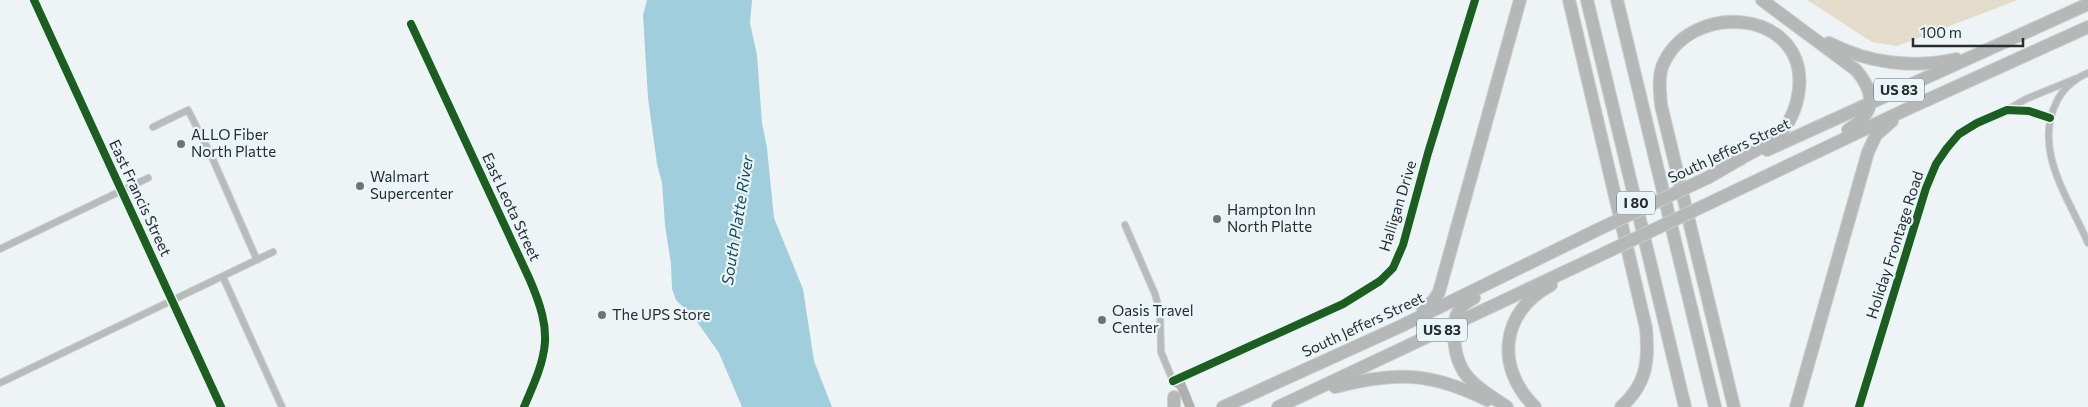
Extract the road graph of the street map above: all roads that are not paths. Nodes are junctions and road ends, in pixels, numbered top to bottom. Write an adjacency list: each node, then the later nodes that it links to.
1 (34, 0): 22 (street, East Francis Street)
2 (1474, 0): 34 (street, Halligan Drive)
3 (1520, 0): 33 (highway)
4 (1569, 0): 47 (highway)
5 (1587, 0): 48 (highway, I 80)
6 (1617, 0): 49 (highway, I 80)
7 (1762, 0): 11 (highway)
8 (2088, 4): 12 (highway, South Jeffers Street / US 83)
9 (412, 24): 40 (street, East Leota Street)
10 (2088, 28): 15 (highway, US 83)
11 (1811, 36): 12 (highway); 14 (highway)
12 (1982, 51): 14 (highway, South Jeffers Street / US 83)
13 (2085, 74): 16 (street, Holiday Frontage Road); 17 (street)
14 (1870, 104): 19 (highway); 20 (highway, South Jeffers Street / US 83)
15 (1905, 110): 19 (highway, US 83); 51 (highway)
16 (2007, 110): 17 (street); 52 (street, Holiday Frontage Road)
17 (2050, 118): 24 (street)
18 (153, 127): 28 (street)
19 (1789, 164): 27 (highway, US 83, bridge)
20 (1709, 177): 29 (highway, South Jeffers Street / US 83, bridge); 50 (highway)
21 (148, 178): 22 (street)
22 (122, 192): 25 (street); 31 (street, East Francis Street)
23 (1125, 225): 34 (street)
24 (2088, 243)
25 (0, 249)
26 (273, 252): 28 (street)
27 (1607, 252): 32 (highway, US 83); 46 (highway)
28 (257, 260): 30 (street)
29 (1534, 262): 32 (highway); 33 (highway, South Jeffers Street / US 83)
30 (223, 276): 31 (street); 39 (street)
31 (172, 300): 35 (street); 38 (street, East Francis Street)
32 (1454, 324): 36 (highway, US 83); 45 (highway)
33 (1399, 327): 42 (highway, South Jeffers Street / US 83)
34 (1172, 380): 37 (street); 41 (street)
35 (0, 382)
36 (1301, 396): 43 (highway, US 83); 44 (highway)
37 (1176, 404)
38 (221, 407)
39 (282, 407)
40 (524, 407)
41 (1190, 407)
42 (1223, 407)
43 (1278, 407)
44 (1499, 407)
45 (1506, 407)
46 (1535, 407)
47 (1621, 407)
48 (1685, 407)
49 (1715, 407)
50 (1734, 407)
51 (1796, 407)
52 (1859, 407)

